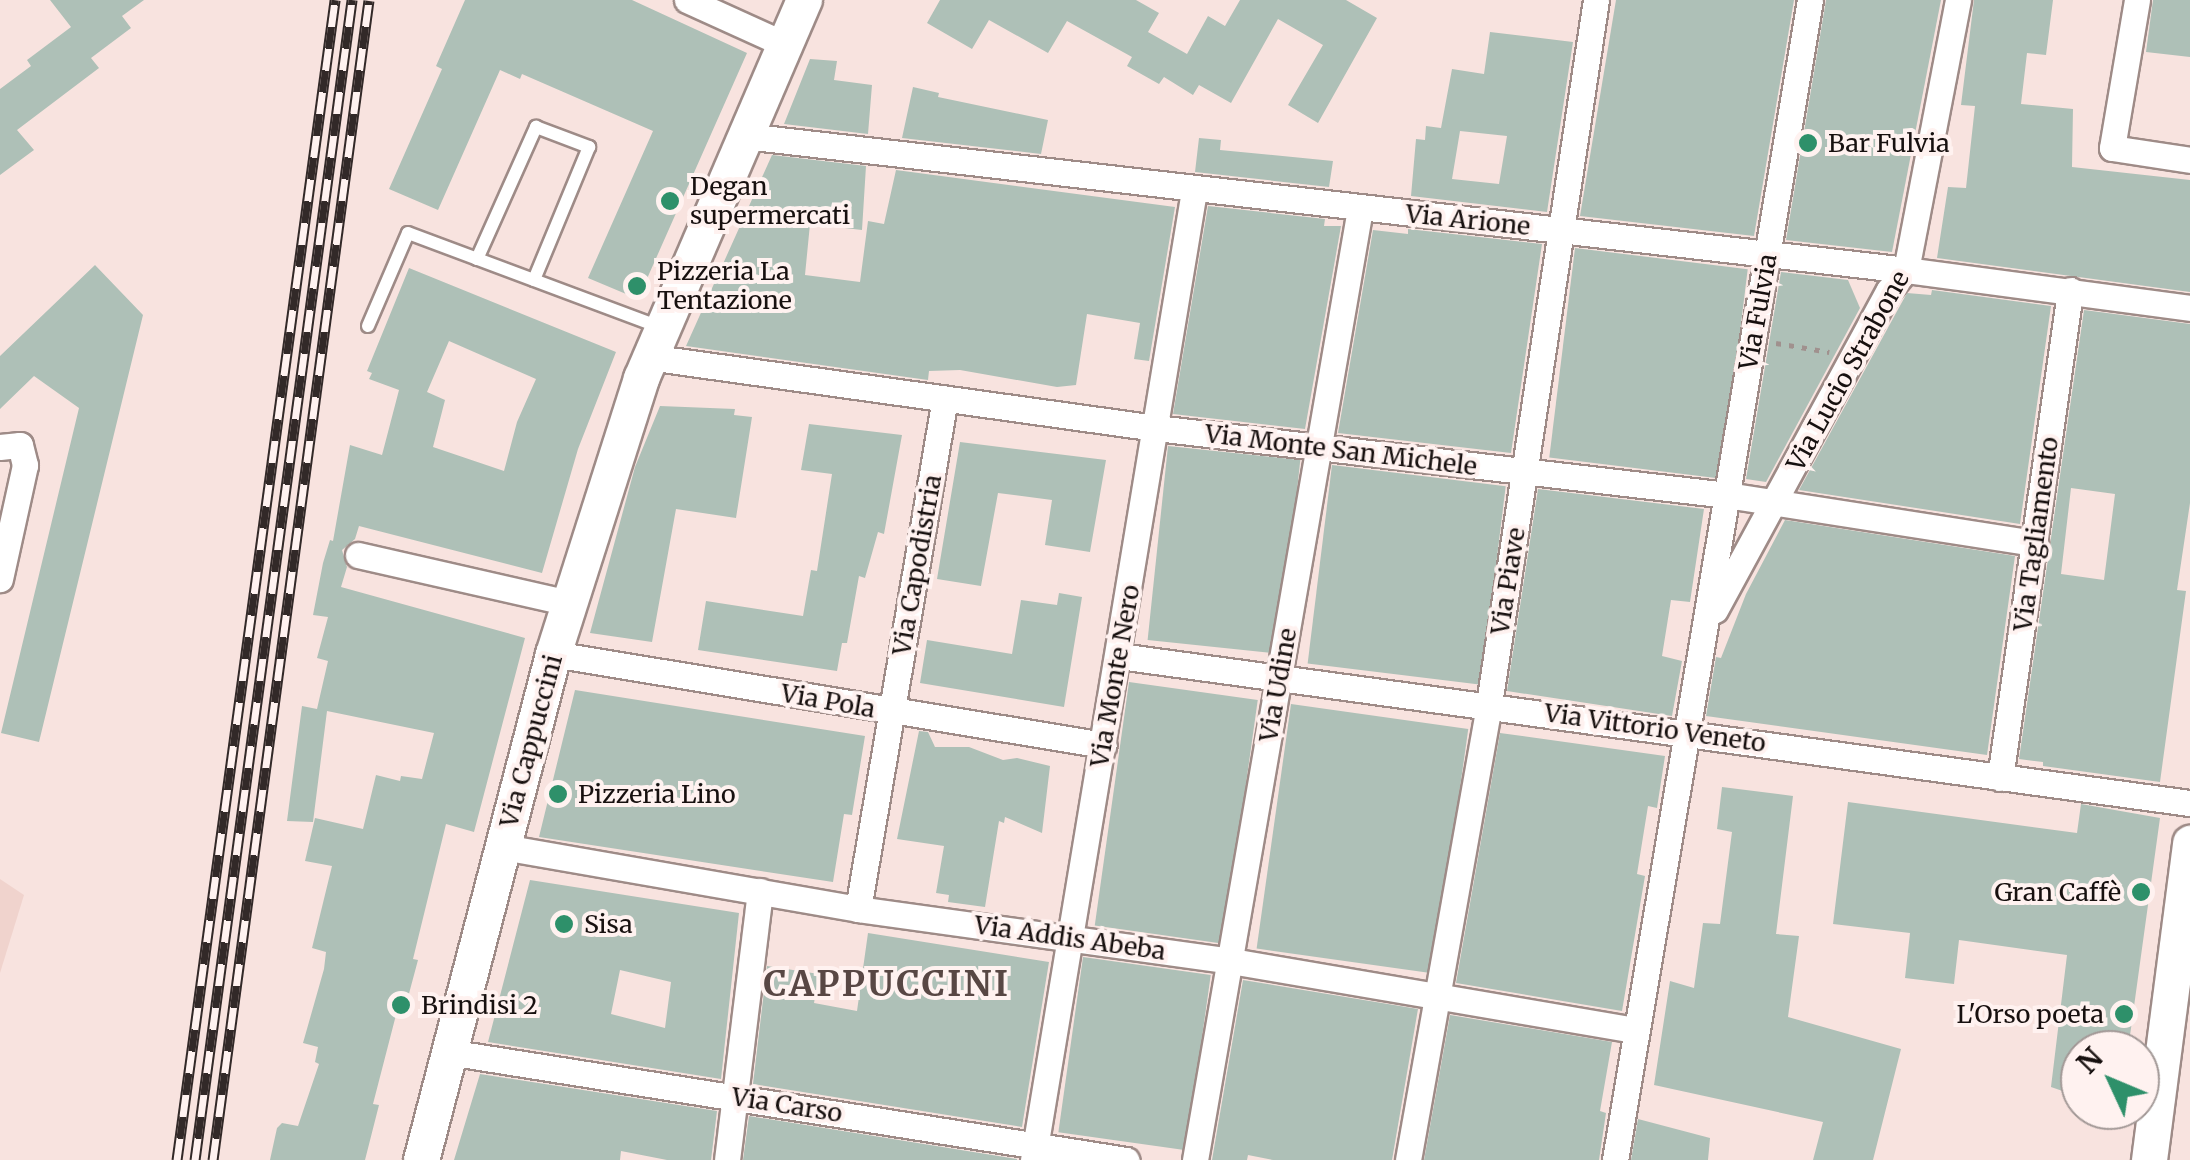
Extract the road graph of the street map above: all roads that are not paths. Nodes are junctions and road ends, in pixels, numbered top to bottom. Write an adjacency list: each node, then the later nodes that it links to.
1 (687, 0): 7 (street)
2 (804, 0): 7 (street, Via Cappuccini)
3 (1596, 0): 12 (street, Via Piave)
4 (1810, 0): 13 (street, Via Fulvia)
5 (1958, 0): 15 (street, Via Lucio Strabone)
6 (2138, 0): 9 (street)
7 (784, 44): 8 (street, Via Cappuccini)
8 (745, 136): 10 (street, Via Arione); 20 (street, Via Cappuccini)
9 (2190, 160)
10 (1194, 190): 11 (street, Via Arione); 22 (street, Via Monte Nero)
11 (1360, 209): 12 (street, Via Arione); 23 (street, Via Udine)
12 (1560, 230): 13 (street, Via Arione); 25 (street, Via Piave)
13 (1768, 255): 15 (street, Via Arione); 26 (street, Via Fulvia)
14 (476, 259): 16 (lane); 16 (lane); 19 (lane)
15 (1906, 270): 17 (street, Via Arione); 27 (street, Via Lucio Strabone)
16 (534, 280): 20 (lane)
17 (2070, 290): 18 (street, Via Arione); 28 (street, Via Tagliamento)
18 (2190, 308)
19 (368, 326)
20 (654, 342): 21 (street, Via Monte San Michele); 31 (street, Via Cappuccini)
21 (945, 398): 22 (street, Via Monte San Michele); 37 (street, Via Capodistria)
22 (1156, 428): 23 (street, Via Monte San Michele); 34 (street, Via Monte Nero)
23 (1319, 446): 25 (street, Via Monte San Michele); 35 (street, Via Udine)
24 (0, 447): 30 (street)
25 (1525, 471): 26 (street, Via Monte San Michele); 36 (street, Via Piave)
26 (1727, 495): 27 (street, Via Monte San Michele); 32 (street, Via Fulvia)
27 (1776, 504): 28 (street, Via Monte San Michele); 32 (street, Via Fulvia)
28 (2034, 543): 40 (street, Via Tagliamento)
29 (358, 555): 31 (street)
30 (0, 579)
31 (569, 603): 33 (street, Via Cappuccini)
32 (1707, 623): 38 (street, Via Fulvia)
33 (553, 654): 37 (street, Via Pola); 43 (street, Via Cappuccini)
34 (1119, 656): 35 (street, Via Vittorio Veneto); 39 (street, Via Monte Nero)
35 (1278, 678): 36 (street, Via Vittorio Veneto); 47 (street, Via Udine)
36 (1489, 704): 38 (street, Via Vittorio Veneto); 48 (street, Via Piave)
37 (892, 712): 39 (street, Via Pola); 45 (street, Via Capodistria)
38 (1686, 733): 40 (street, Via Vittorio Veneto); 49 (street, Via Fulvia)
39 (1104, 745): 46 (street, Via Monte Nero)
40 (2000, 778): 41 (street, Via Vittorio Veneto)
41 (2190, 803)
42 (2190, 844): 59 (street)
43 (502, 846): 44 (street, Via Addis Abeba); 50 (street, Via Cappuccini)
44 (760, 891): 45 (street, Via Addis Abeba); 51 (street)
45 (858, 909): 46 (street, Via Addis Abeba)
46 (1070, 936): 47 (street, Via Addis Abeba); 52 (street, Via Monte Nero)
47 (1231, 961): 48 (street, Via Addis Abeba); 56 (street, Via Udine)
48 (1437, 997): 49 (street, Via Addis Abeba); 57 (street, Via Piave)
49 (1636, 1030): 58 (street, Via Fulvia)
50 (448, 1052): 51 (street, Via Carso); 53 (street, Via Cappuccini)
51 (735, 1097): 52 (street, Via Carso); 54 (street)
52 (1034, 1153): 55 (street, Via Carso)
53 (421, 1160)
54 (727, 1160)
55 (1126, 1160)
56 (1195, 1160)
57 (1408, 1160)
58 (1615, 1160)
59 (2149, 1160)

